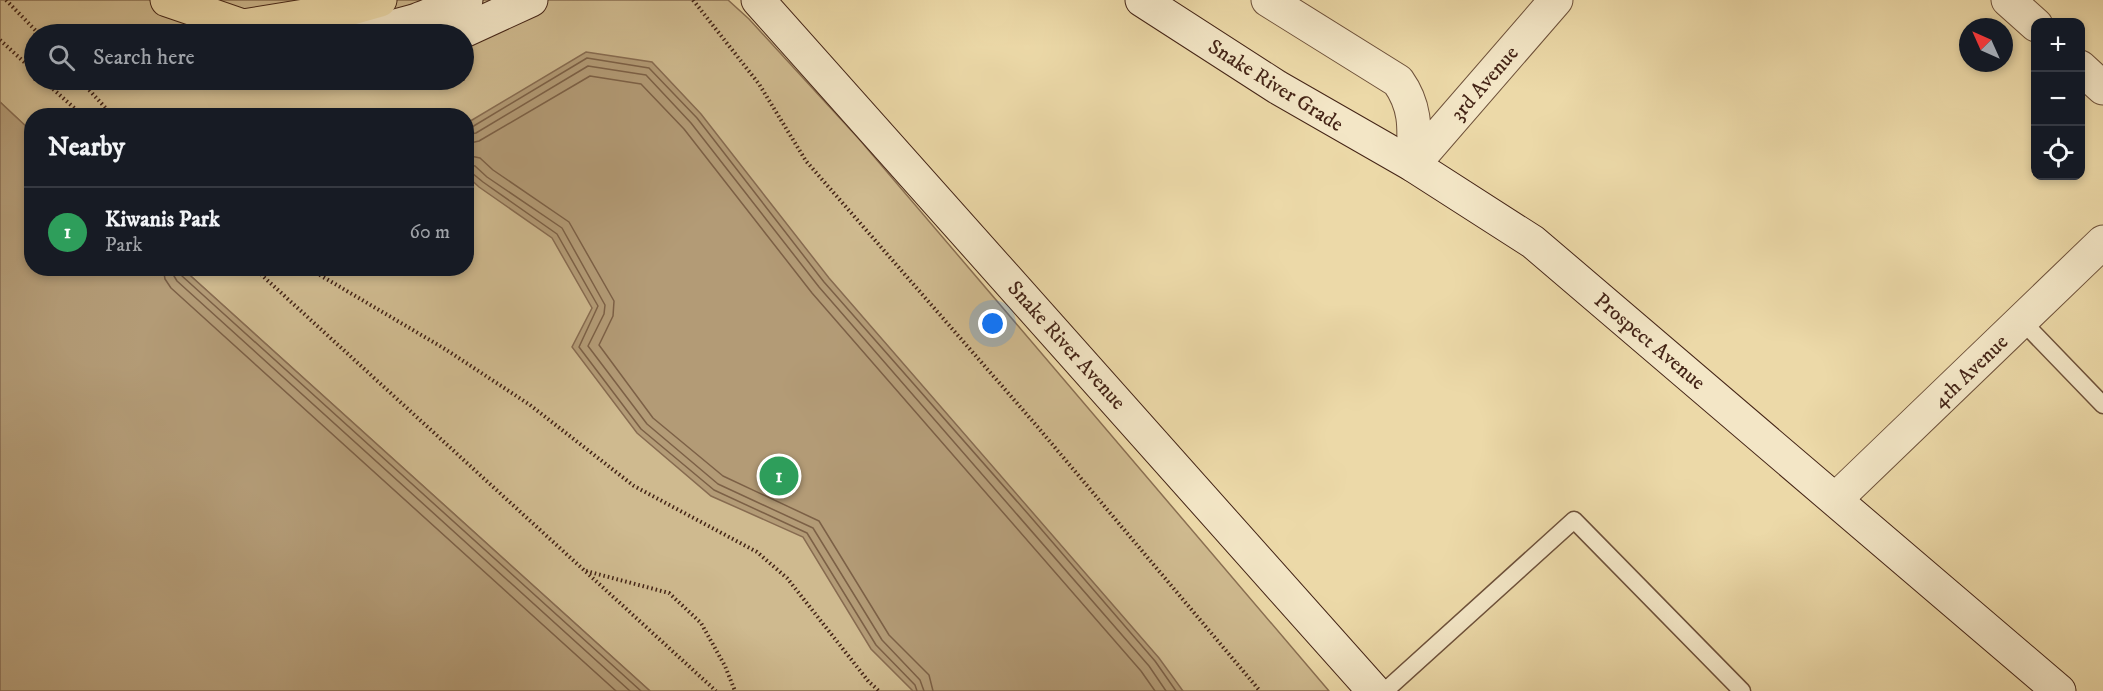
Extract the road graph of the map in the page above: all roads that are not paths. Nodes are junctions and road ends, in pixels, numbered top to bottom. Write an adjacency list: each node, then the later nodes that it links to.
1 (167, 0): 12 (highway)
2 (380, 0): 13 (highway)
3 (466, 0): 14 (street)
4 (531, 0): 15 (street)
5 (752, 0): 10 (street, Snake River Avenue)
6 (1142, 0): 18 (street, Snake River Grade)
7 (1268, 0): 18 (street)
8 (1556, 0): 18 (street, 3rd Avenue)
9 (2008, 0): 11 (street)
10 (767, 11): 23 (street, Snake River Avenue)
11 (2031, 21)
12 (233, 24)
13 (278, 24)
14 (400, 24)
15 (474, 26)
16 (2085, 72): 17 (street)
17 (2103, 88)
18 (1413, 165): 22 (street, Prospect Avenue)
19 (2103, 242): 20 (street, 4th Avenue)
20 (2022, 321): 21 (lane); 22 (street, 4th Avenue)
21 (2103, 405)
22 (1836, 500): 26 (street, Prospect Avenue)
23 (1374, 691)
24 (1385, 691): 25 (lane)
25 (1742, 691)
26 (2059, 691)

